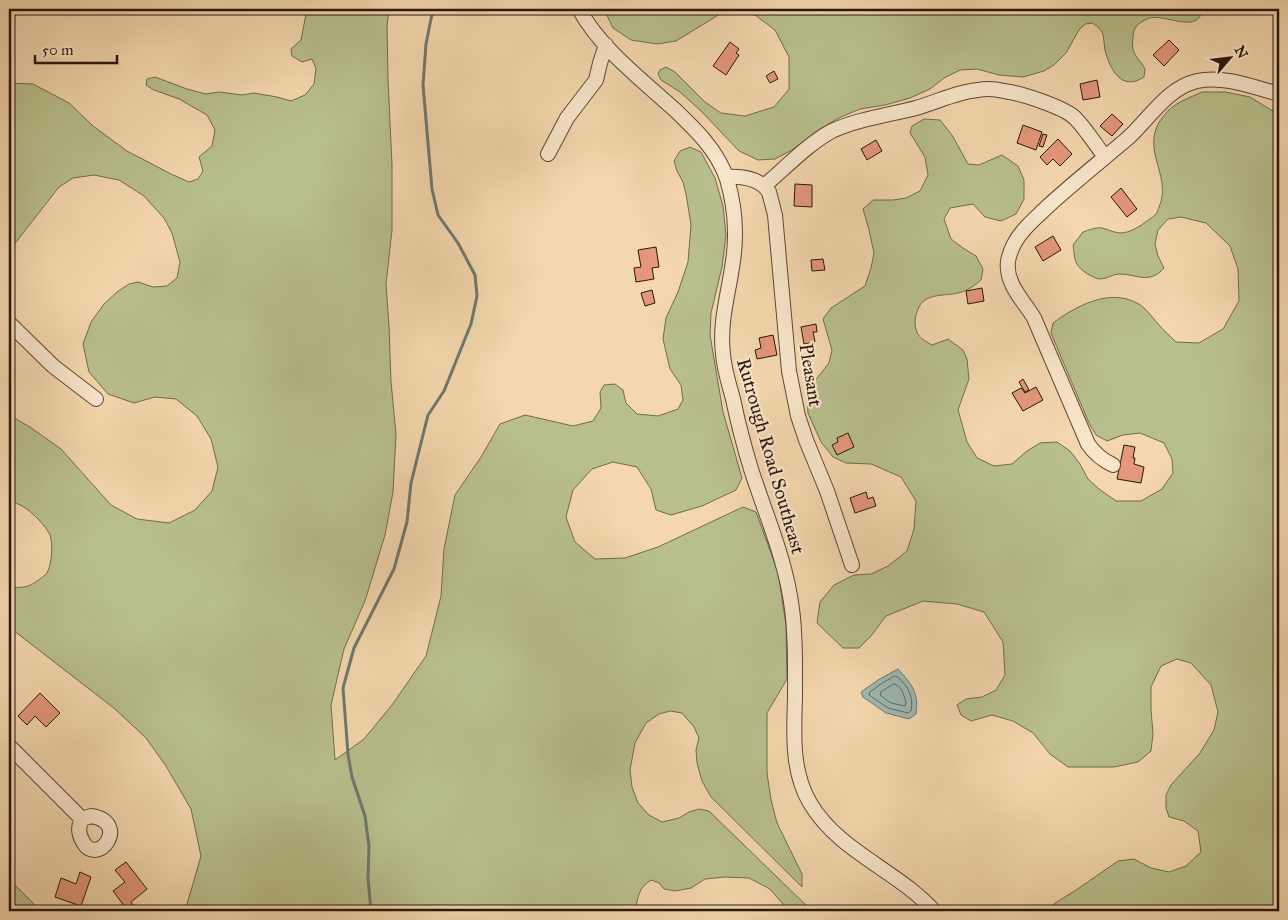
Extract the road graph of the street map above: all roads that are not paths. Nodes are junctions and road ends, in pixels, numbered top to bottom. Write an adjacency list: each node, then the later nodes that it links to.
1 (579, 9): 2 (street, Rutrough Road Southeast)
2 (606, 45): 4 (street); 6 (street, Rutrough Road Southeast)
3 (1279, 94): 5 (street)
4 (548, 154)
5 (1105, 156): 7 (street); 10 (street)
6 (726, 177): 7 (street); 14 (street, Rutrough Road Southeast)
7 (764, 186): 11 (street, Pleasant)
8 (9, 323): 9 (street)
9 (96, 399)
10 (1112, 465)
11 (852, 565)
12 (9, 746): 13 (street)
13 (82, 819)
14 (934, 911)

